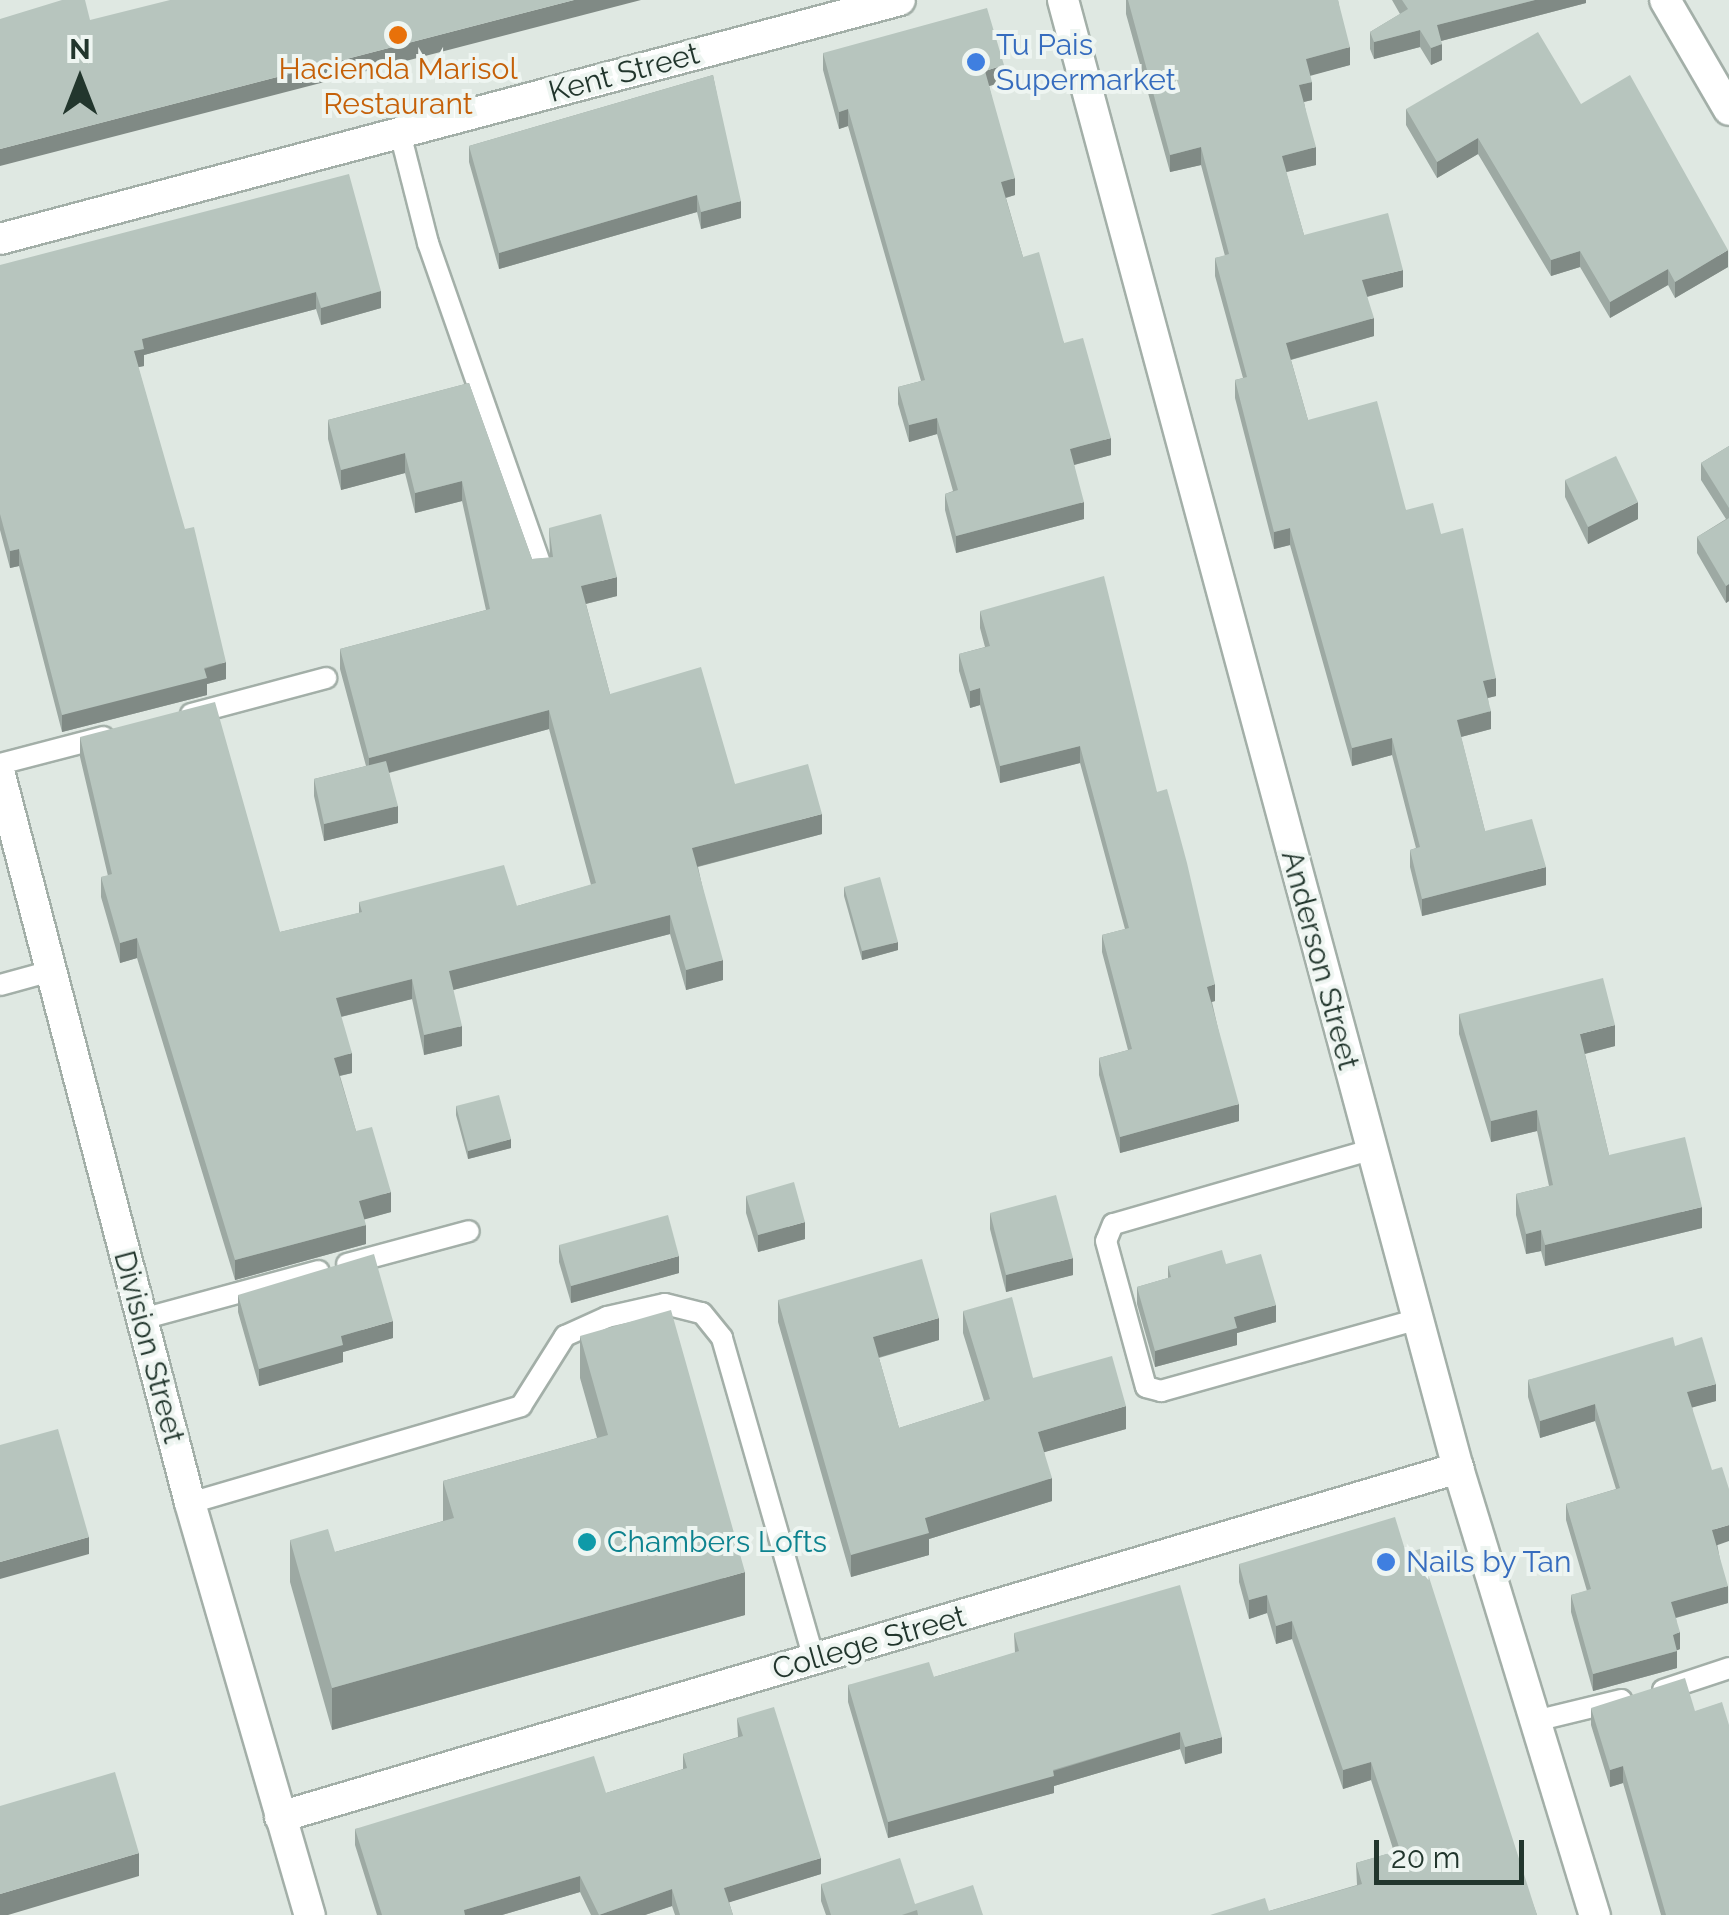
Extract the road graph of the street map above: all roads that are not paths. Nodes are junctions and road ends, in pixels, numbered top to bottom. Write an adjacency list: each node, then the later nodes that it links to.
1 (900, 0): 5 (street, Kent Street)
2 (1063, 0): 15 (street, Anderson Street)
3 (1665, 0): 4 (street)
4 (1729, 110)
5 (400, 133): 6 (street, Kent Street); 7 (lane)
6 (0, 238)
7 (542, 569)
8 (326, 678): 9 (lane)
9 (172, 719)
10 (118, 734): 11 (lane)
11 (0, 764)
12 (0, 775): 13 (street, Division Street)
13 (50, 971): 14 (lane); 17 (street, Division Street)
14 (0, 985)
15 (1370, 1150): 18 (street, Anderson Street); 18 (lane)
16 (469, 1231): 17 (lane)
17 (142, 1319): 20 (street, Division Street)
18 (1418, 1319): 19 (street, Anderson Street)
19 (1458, 1468): 21 (street, College Street); 23 (street, Anderson Street)
20 (190, 1503): 21 (lane); 24 (street, Division Street)
21 (814, 1659): 24 (street, College Street)
22 (1729, 1668): 23 (lane)
23 (1535, 1721): 26 (street, Anderson Street)
24 (280, 1817): 25 (street, Division Street)
25 (310, 1915)
26 (1595, 1915)

